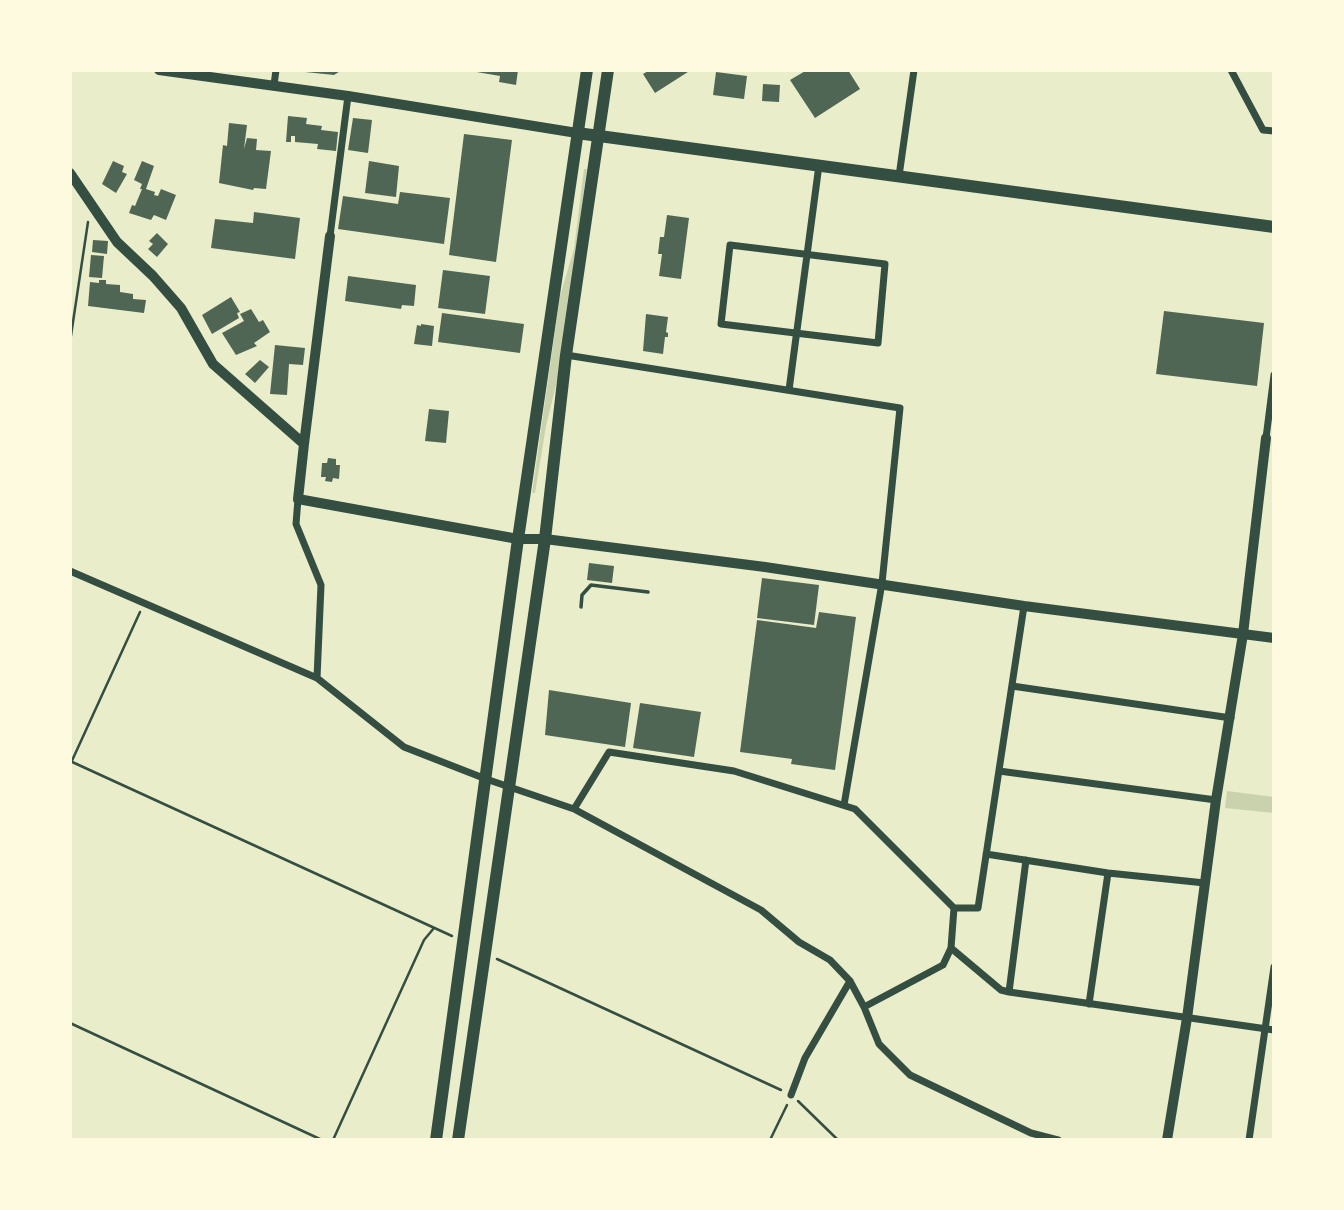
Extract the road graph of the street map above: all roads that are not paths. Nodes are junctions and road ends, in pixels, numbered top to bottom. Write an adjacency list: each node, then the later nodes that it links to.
1 (159, 70): 7 (street)
2 (276, 70): 7 (street)
3 (587, 70): 10 (main road)
4 (608, 70): 11 (main road)
5 (915, 70): 14 (street)
6 (1231, 70): 9 (street)
7 (274, 86): 8 (street)
8 (348, 96): 10 (street); 16 (street)
9 (1274, 131)
10 (577, 133): 11 (main road); 25 (main road)
11 (599, 135): 12 (main road); 19 (main road)
12 (819, 165): 14 (main road); 17 (street)
13 (70, 173): 23 (street)
14 (899, 176): 15 (main road)
15 (1274, 228)
16 (330, 236): 23 (street)
17 (807, 254): 18 (street); 18 (street); 18 (street)
18 (797, 334): 21 (street)
19 (566, 355): 21 (street); 26 (main road)
20 (1274, 376): 22 (street)
21 (789, 390): 28 (street)
22 (1266, 438): 32 (street)
23 (304, 444): 24 (street)
24 (298, 499): 25 (street); 34 (street)
25 (518, 538): 26 (street); 38 (main road)
26 (545, 539): 28 (street); 39 (main road)
27 (70, 571): 34 (street)
28 (882, 583): 30 (street); 41 (street)
29 (648, 593): 31 (lane)
30 (1024, 606): 32 (street); 35 (street)
31 (580, 607)
32 (1243, 634): 33 (street); 36 (street)
33 (1274, 638)
34 (317, 678): 38 (street)
35 (1012, 686): 36 (street); 37 (street)
36 (1231, 718): 40 (street)
37 (999, 771): 40 (street); 43 (street)
38 (486, 779): 39 (street); 57 (main road)
39 (508, 787): 42 (street); 58 (main road)
40 (1216, 800): 46 (street)
41 (844, 805): 42 (street); 47 (street)
42 (574, 809): 50 (street)
43 (986, 854): 44 (street); 47 (street)
44 (1026, 860): 45 (street); 51 (street)
45 (1108, 873): 46 (street); 52 (street)
46 (1205, 884): 54 (street)
47 (954, 908): 48 (street)
48 (951, 948): 51 (street); 53 (street)
49 (1274, 967): 55 (street)
50 (850, 981): 53 (street); 56 (street)
51 (1009, 992): 52 (street)
52 (1089, 1004): 54 (street)
53 (864, 1007): 59 (street)
54 (1187, 1018): 55 (street); 60 (street)
55 (1270, 1029): 61 (street)
56 (792, 1095)
57 (436, 1140)
58 (458, 1140)
59 (1058, 1140)
60 (1167, 1140)
61 (1250, 1140)

